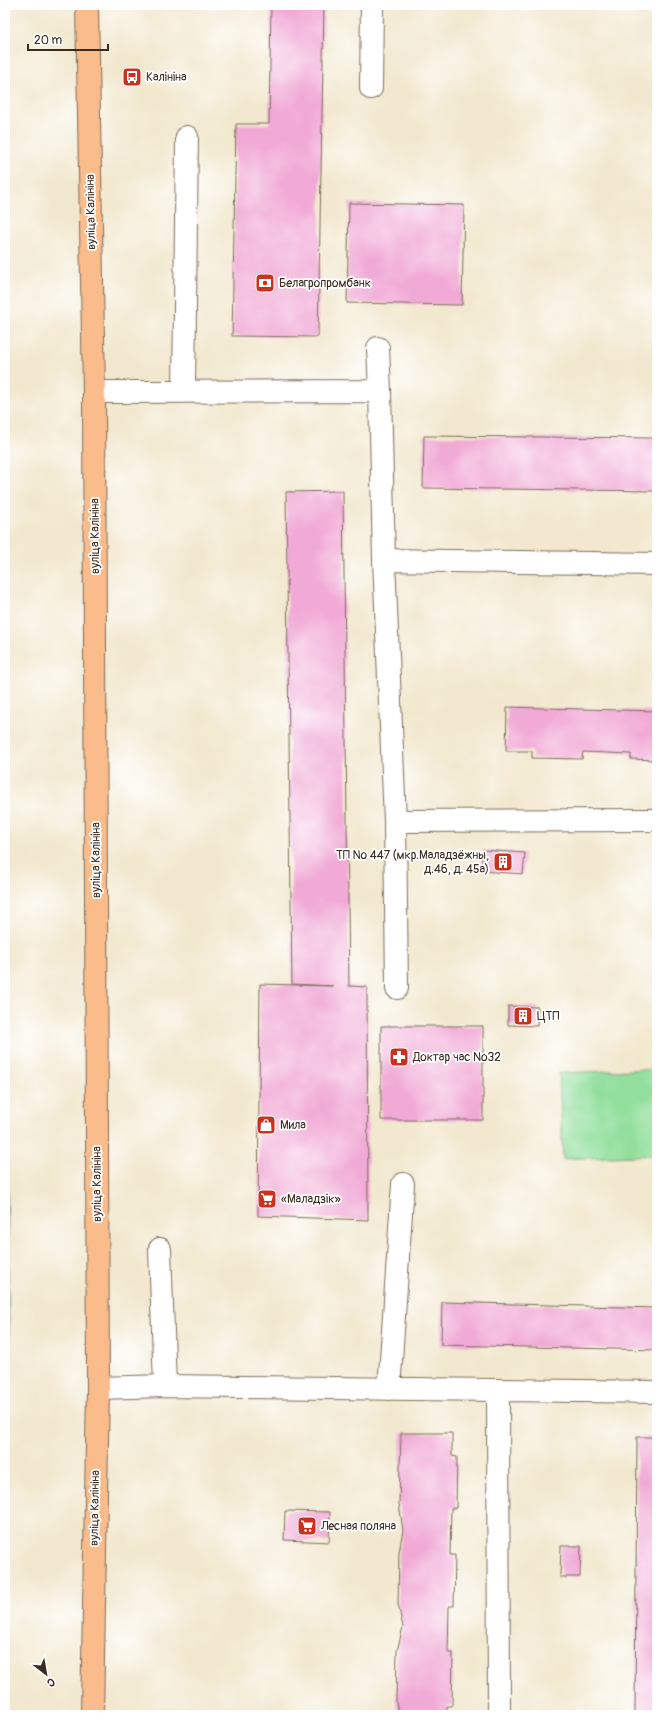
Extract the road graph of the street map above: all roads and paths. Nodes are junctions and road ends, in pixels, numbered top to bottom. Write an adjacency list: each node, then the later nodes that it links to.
1 (87, 5): 8 (main road, вуліца Калініна)
2 (372, 5): 3 (lane)
3 (371, 88)
4 (187, 137): 6 (lane)
5 (378, 348): 7 (lane)
6 (184, 391): 7 (lane); 8 (lane)
7 (380, 391): 9 (lane)
8 (94, 392): 17 (main road, вуліца Калініна)
9 (384, 560): 10 (lane); 12 (lane)
10 (657, 564)
11 (657, 820): 12 (lane)
12 (395, 821): 13 (lane)
13 (397, 988)
14 (403, 1184): 18 (lane)
15 (160, 1249): 16 (lane)
16 (165, 1386): 17 (lane); 18 (lane)
17 (98, 1388): 21 (main road, вуліца Калініна)
18 (389, 1389): 19 (lane)
19 (498, 1391): 20 (lane); 22 (lane)
20 (657, 1392)
21 (92, 1715)
22 (498, 1715)

